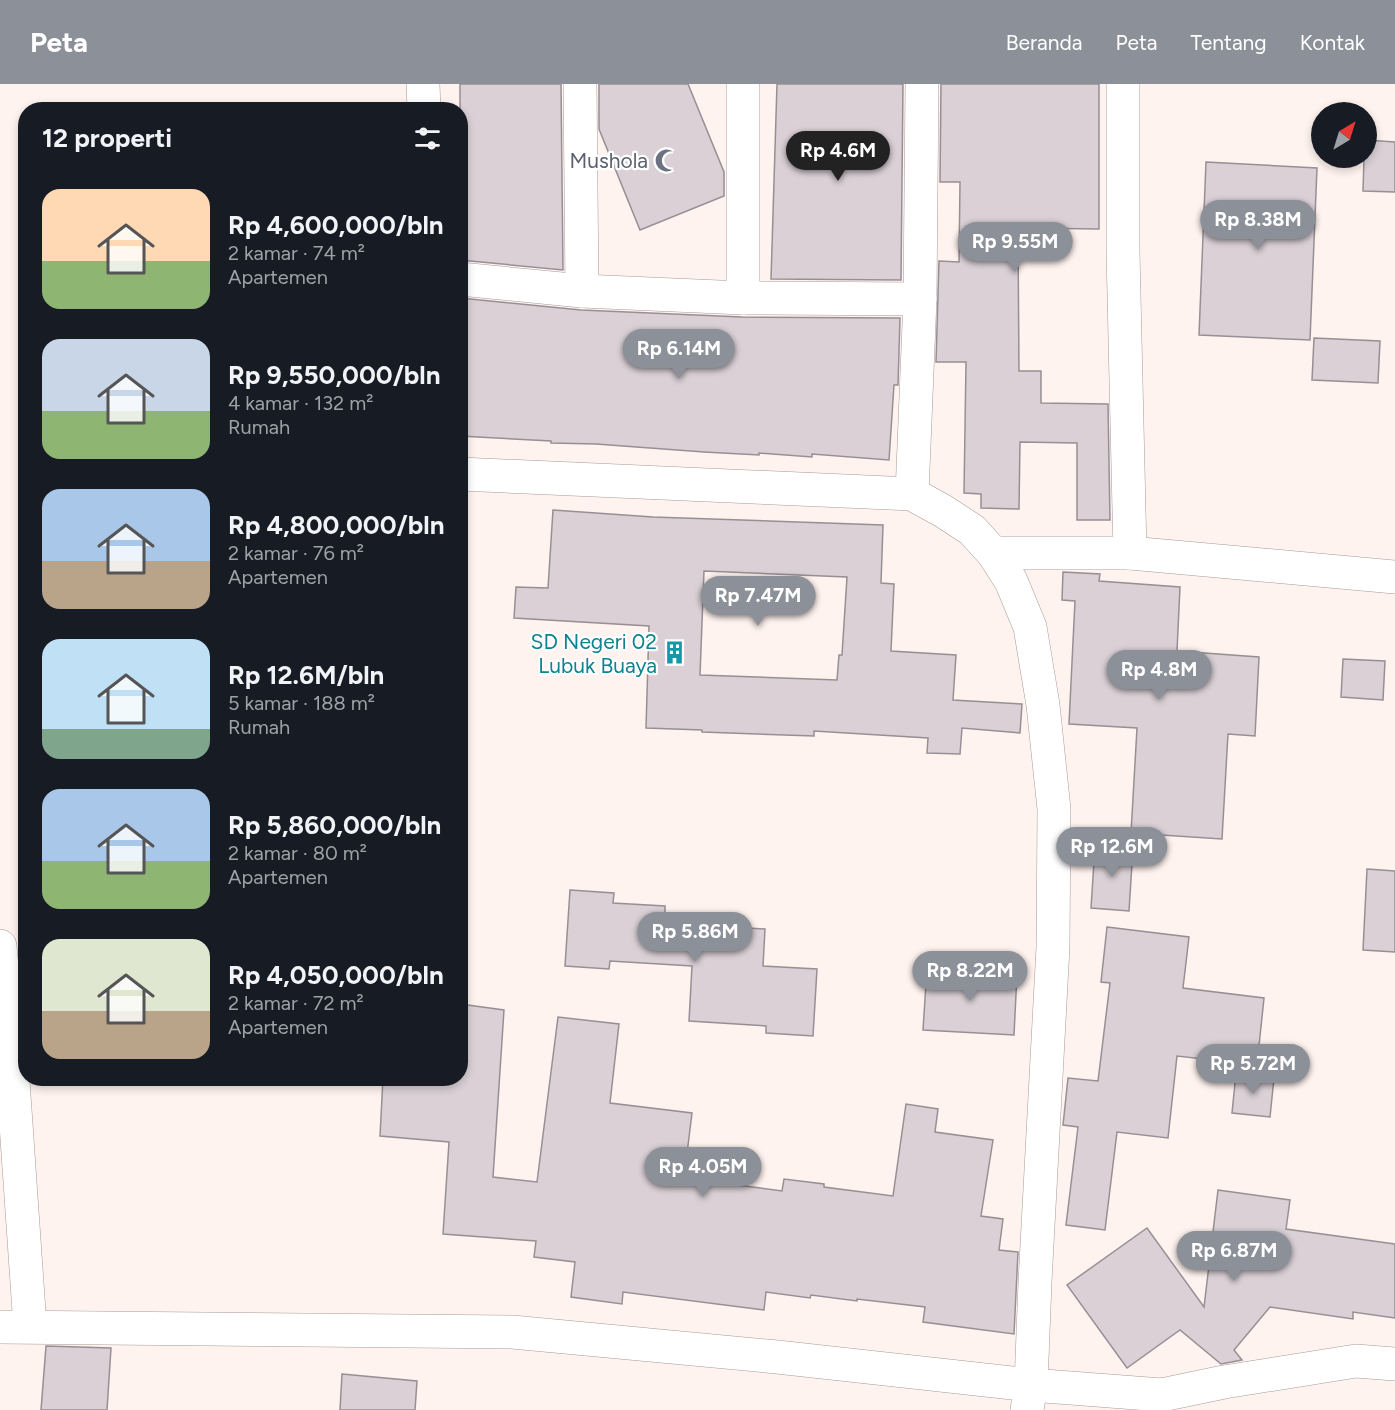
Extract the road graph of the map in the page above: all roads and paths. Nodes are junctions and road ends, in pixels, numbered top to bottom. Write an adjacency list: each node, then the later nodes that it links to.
1 (423, 84): 6 (street)
2 (580, 84): 8 (street)
3 (743, 84): 9 (street)
4 (922, 84): 10 (street)
5 (1123, 84): 14 (street)
6 (424, 102)
7 (468, 280): 8 (street)
8 (582, 291): 9 (street)
9 (743, 297): 10 (street)
10 (920, 300): 12 (street)
11 (468, 474): 12 (street)
12 (912, 494): 13 (street)
13 (993, 553): 14 (street); 19 (street)
14 (1130, 553): 15 (street)
15 (1395, 577)
16 (0, 946): 17 (street)
17 (15, 1327): 19 (street)
18 (1395, 1364): 19 (street)
19 (1029, 1398)

